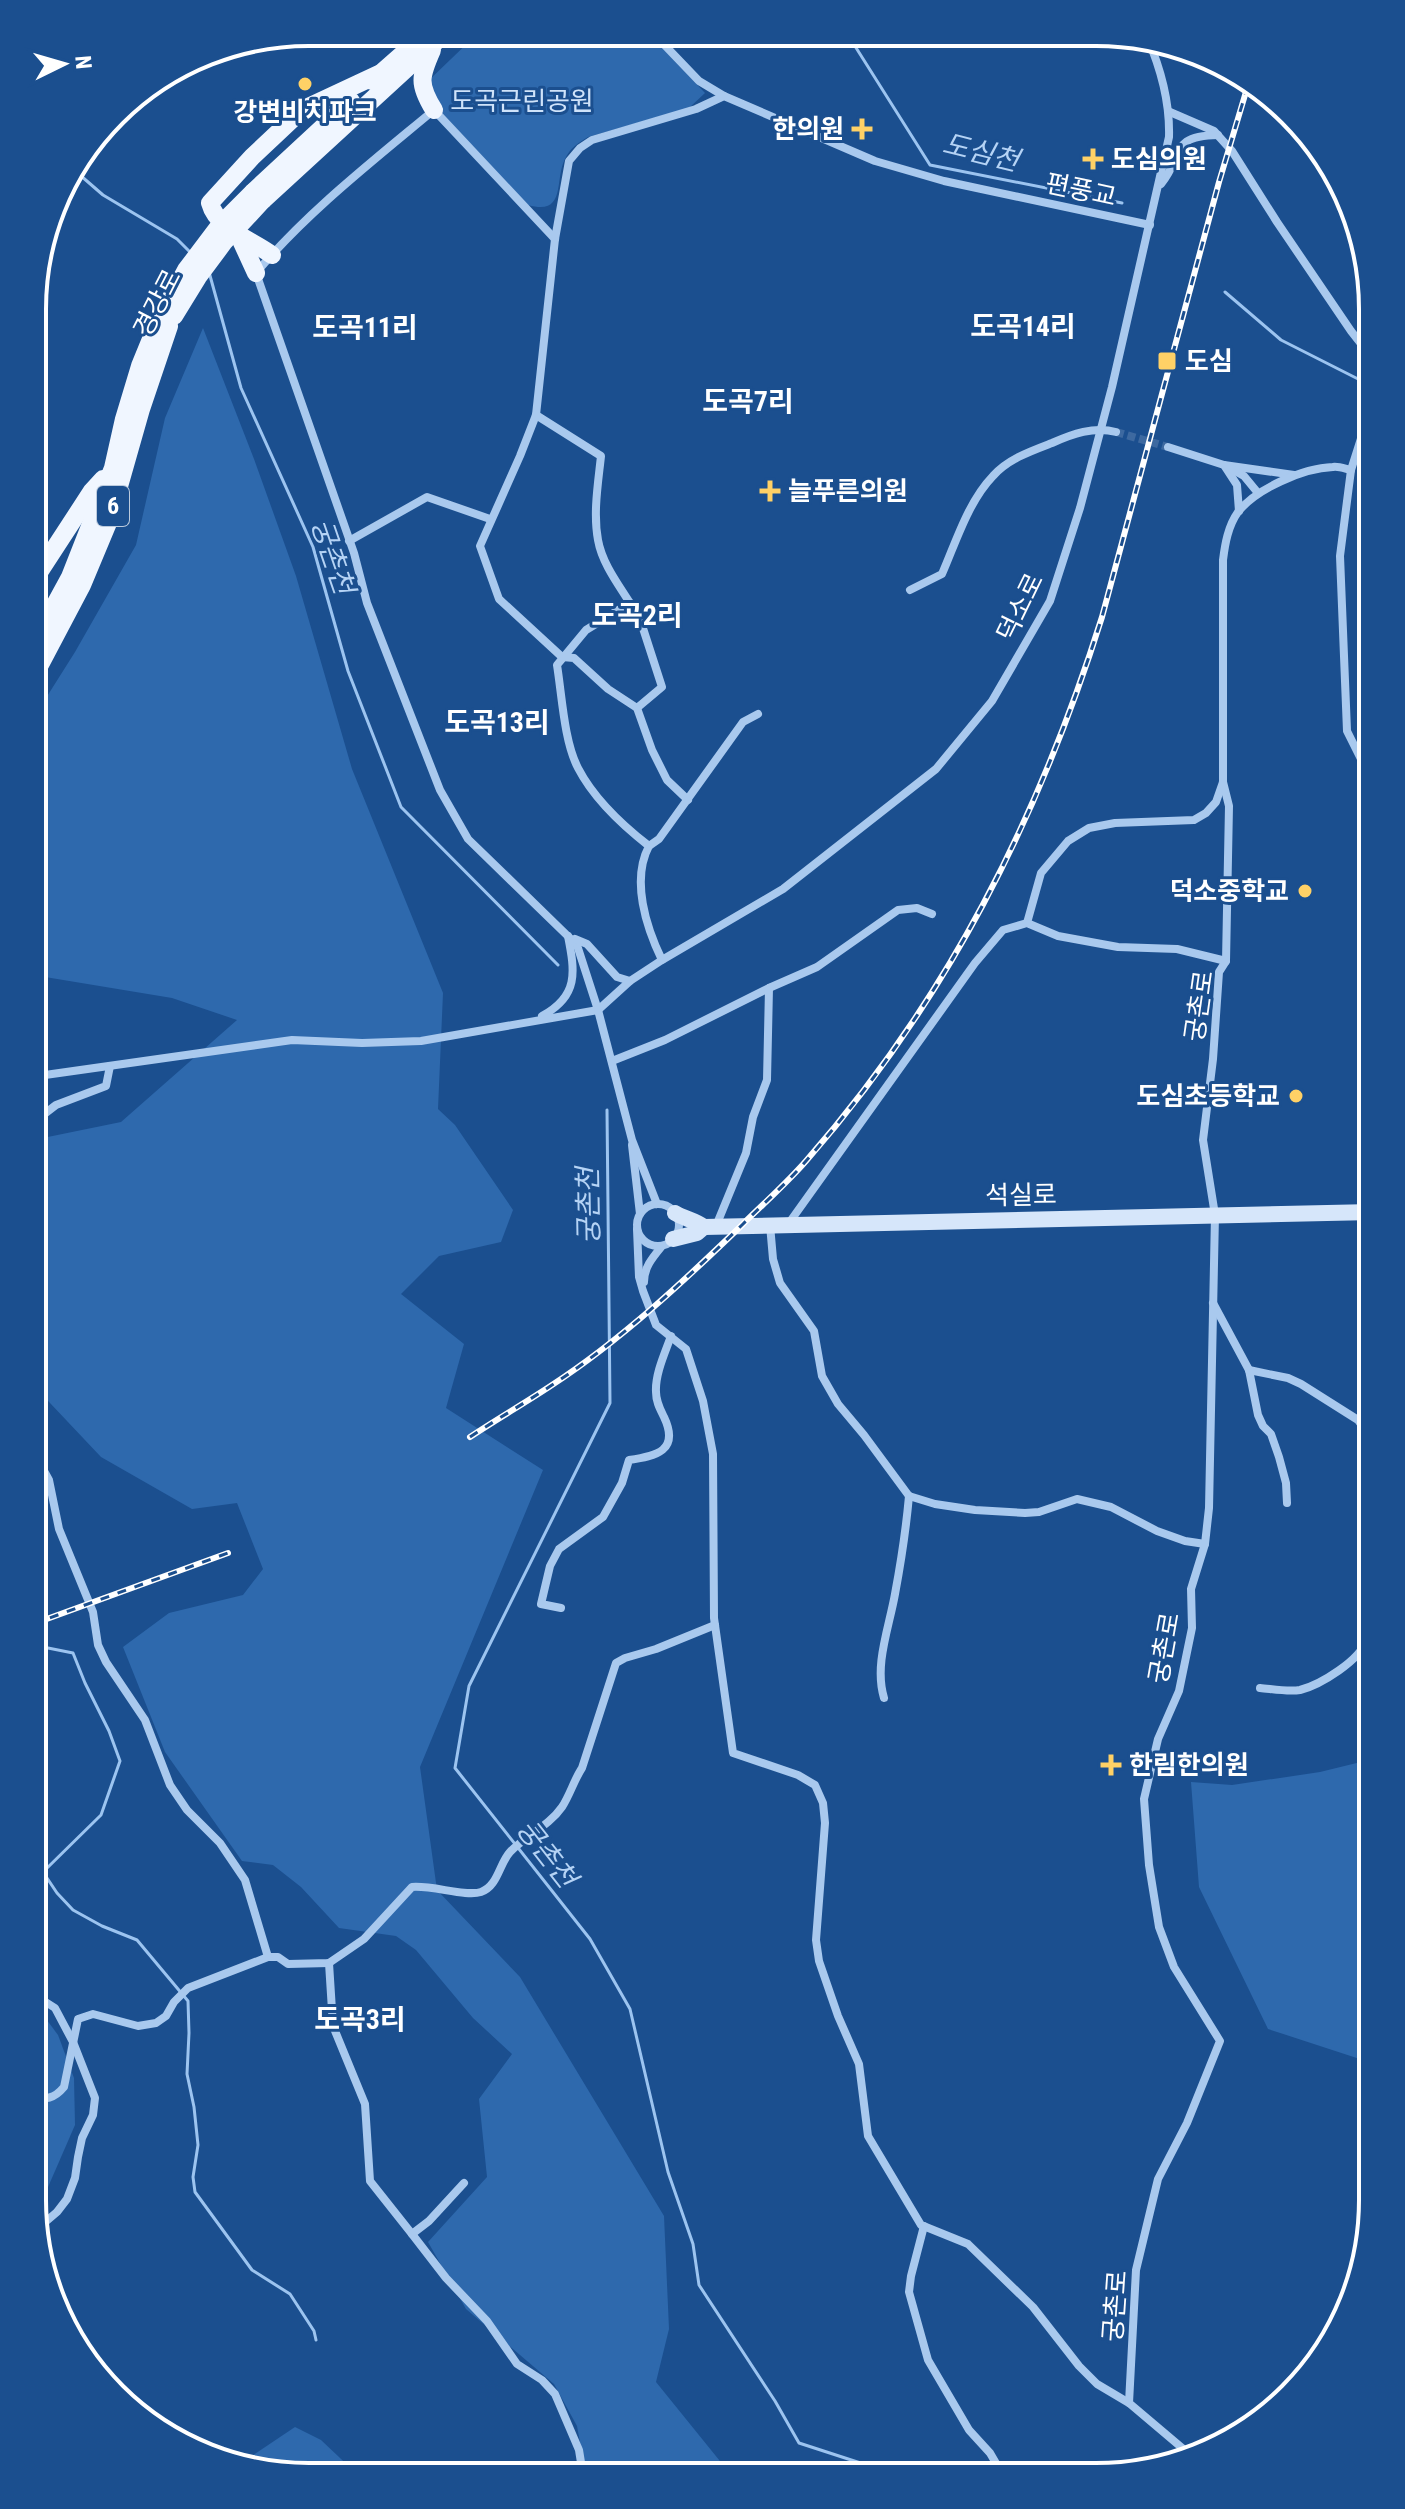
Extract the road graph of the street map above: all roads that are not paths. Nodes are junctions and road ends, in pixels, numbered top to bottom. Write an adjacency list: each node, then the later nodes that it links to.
1 (421, 46): 6 (main road, 경강로 / 6)
2 (425, 46): 12 (main road, 경강로 / 6)
3 (432, 46): 8 (main road)
4 (665, 46): 7 (street, 편풍교)
5 (1154, 53): 9 (street, 덕소로)
6 (379, 74): 12 (main road, 경강로 / 6); 14 (main road)
7 (724, 96): 13 (street, 편풍교); 15 (street)
8 (434, 110): 15 (street); 16 (street)
9 (1170, 112): 10 (street); 11 (street, 덕소로)
10 (1218, 135): 11 (street); 19 (street)
11 (1158, 187): 13 (street, 덕소로)
12 (258, 196): 18 (main road, 경강로 / 6, bridge)
13 (1150, 225): 21 (street, 덕소로)
14 (239, 236): 16 (main road); 17 (main road)
15 (555, 239): 20 (street)
16 (272, 255): 17 (street)
17 (256, 273): 32 (street)
18 (164, 323): 26 (main road, 경강로 / 6); 37 (main road, 경강로 / 6)
19 (1359, 341)
20 (536, 415): 31 (street); 35 (street)
21 (1102, 428): 22 (street); 34 (street); 48 (street, 덕소로)
22 (1116, 432)
23 (1359, 445): 27 (street)
24 (1168, 447): 25 (street)
25 (1224, 465): 28 (street); 29 (street); 30 (street)
26 (113, 468): 33 (main road); 36 (main road, 경강로 / 6)
27 (1351, 470): 28 (street); 41 (street)
28 (1298, 476): 29 (street)
29 (1258, 493): 30 (street)
30 (1239, 511): 42 (street, 궁촌로)
31 (490, 519): 32 (street); 38 (street)
32 (349, 541): 47 (street)
33 (46, 562)
34 (910, 590)
35 (630, 603): 38 (street); 39 (street)
36 (46, 621)
37 (46, 653)
38 (562, 657): 39 (street); 44 (street)
39 (637, 708): 43 (street)
40 (758, 714): 43 (street)
41 (1359, 755)
42 (1223, 782): 46 (street); 49 (street, 궁촌로)
43 (688, 800): 44 (street)
44 (649, 846): 48 (street)
45 (932, 914): 51 (street)
46 (1027, 923): 49 (street); 65 (street)
47 (567, 935): 50 (street); 52 (street); 53 (street)
48 (662, 960): 50 (street, 덕소로)
49 (1226, 961): 63 (street, 궁촌로)
50 (630, 981): 52 (street, 덕소로)
51 (769, 988): 54 (street); 66 (street)
52 (598, 1010): 53 (street); 54 (street)
53 (533, 1021): 55 (street)
54 (612, 1061): 58 (street)
55 (110, 1066): 56 (street); 57 (street)
56 (46, 1075)
57 (46, 1113)
58 (632, 1140): 59 (street); 62 (street)
59 (657, 1204): 61 (street, 석실로); 62 (street)
60 (1359, 1212): 63 (street, 석실로)
61 (675, 1213): 66 (street, 석실로); 68 (street)
62 (640, 1214): 67 (street)
63 (1215, 1215): 65 (street, 석실로); 70 (street, 궁촌로)
64 (770, 1224): 65 (street, 석실로); 66 (street, 석실로); 75 (street)
65 (789, 1224)
66 (710, 1226): 68 (street)
67 (637, 1229): 68 (street); 69 (street)
68 (668, 1243): 69 (street)
69 (643, 1291): 71 (street)
70 (1213, 1302): 72 (street); 77 (street, 궁촌로)
71 (671, 1336): 78 (street); 79 (street)
72 (1249, 1370): 73 (street); 76 (street)
73 (1358, 1421)
74 (46, 1475): 83 (street)
75 (909, 1496): 77 (street); 82 (street)
76 (1287, 1503)
77 (1205, 1544): 92 (street, 궁촌로)
78 (561, 1608)
79 (715, 1625): 84 (street); 90 (street)
80 (1358, 1654): 81 (street)
81 (1260, 1688)
82 (884, 1698)
83 (268, 1957): 84 (street); 86 (street)
84 (329, 1963): 91 (street)
85 (46, 2002): 86 (street)
86 (73, 2042): 87 (street); 89 (street)
87 (46, 2099)
88 (464, 2183): 91 (street)
89 (47, 2220)
90 (924, 2226): 92 (street); 95 (street)
91 (412, 2234): 94 (street)
92 (1129, 2403): 93 (street)
93 (1183, 2448)
94 (581, 2463)
95 (996, 2463)

